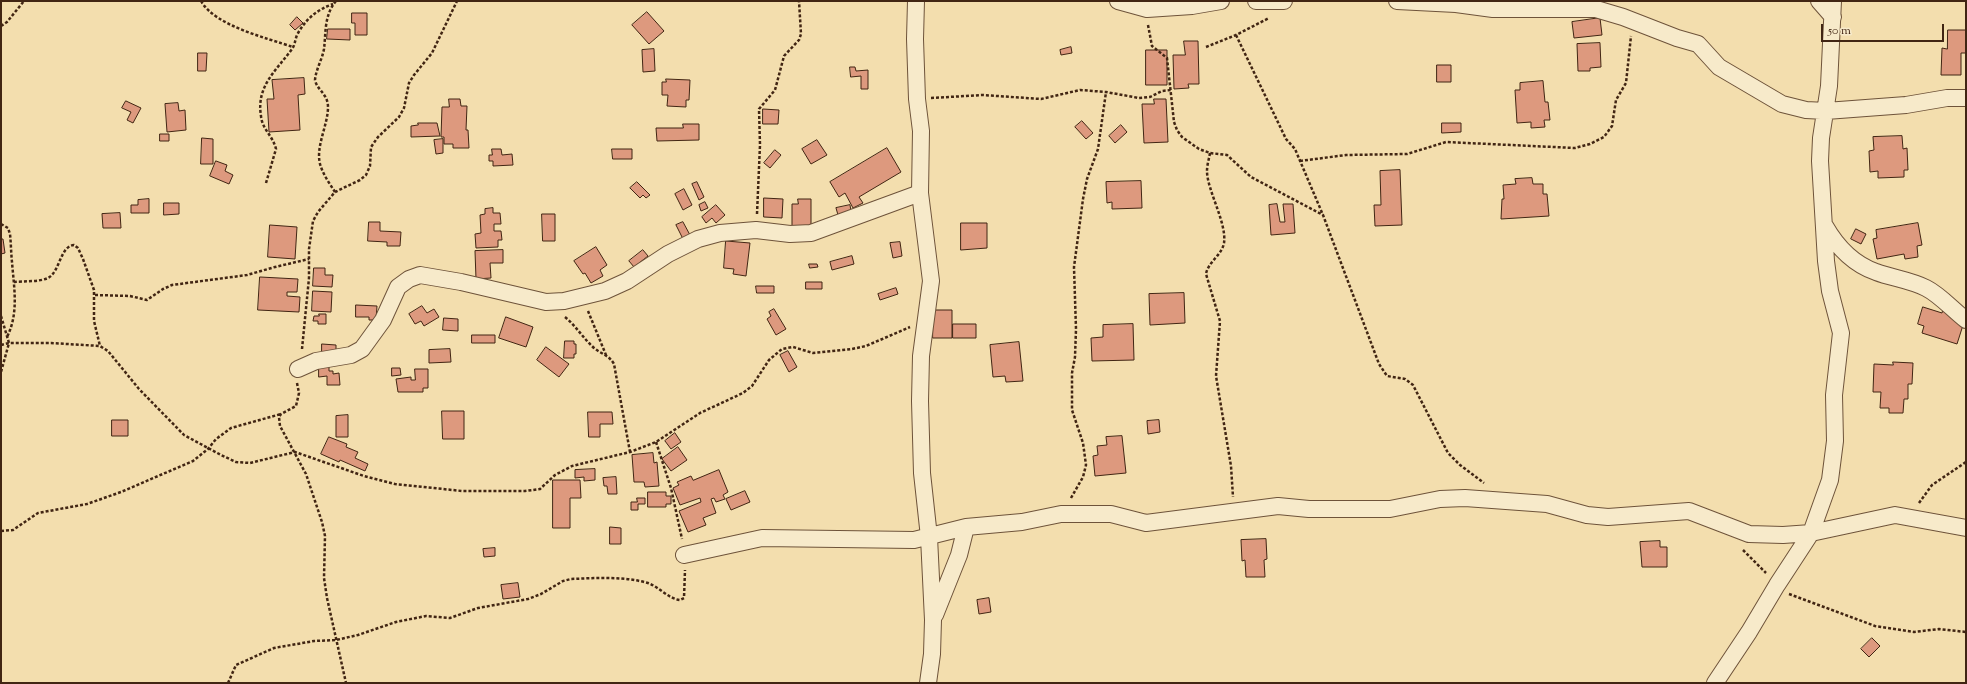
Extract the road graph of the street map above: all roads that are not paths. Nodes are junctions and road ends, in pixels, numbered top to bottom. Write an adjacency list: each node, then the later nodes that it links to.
1 (916, 1): 14 (street)
2 (1118, 1): 3 (street)
3 (1221, 1)
4 (1256, 1): 5 (street)
5 (1284, 1)
6 (1397, 1): 9 (street)
7 (1819, 1): 11 (street)
8 (1833, 1): 11 (street)
9 (1466, 3): 10 (street)
10 (1618, 8): 13 (street)
11 (1833, 17): 13 (street)
12 (1966, 98): 13 (street)
13 (1826, 112): 15 (street)
14 (920, 194): 17 (street); 21 (street)
15 (1825, 225): 16 (street); 20 (street)
16 (1966, 320)
17 (298, 369)
18 (966, 527): 20 (street); 21 (street); 23 (street)
19 (1966, 528): 20 (street)
20 (1811, 533): 25 (street)
21 (929, 537): 22 (street); 23 (street)
22 (684, 554)
23 (933, 620): 24 (street)
24 (928, 683)
25 (1715, 683)

